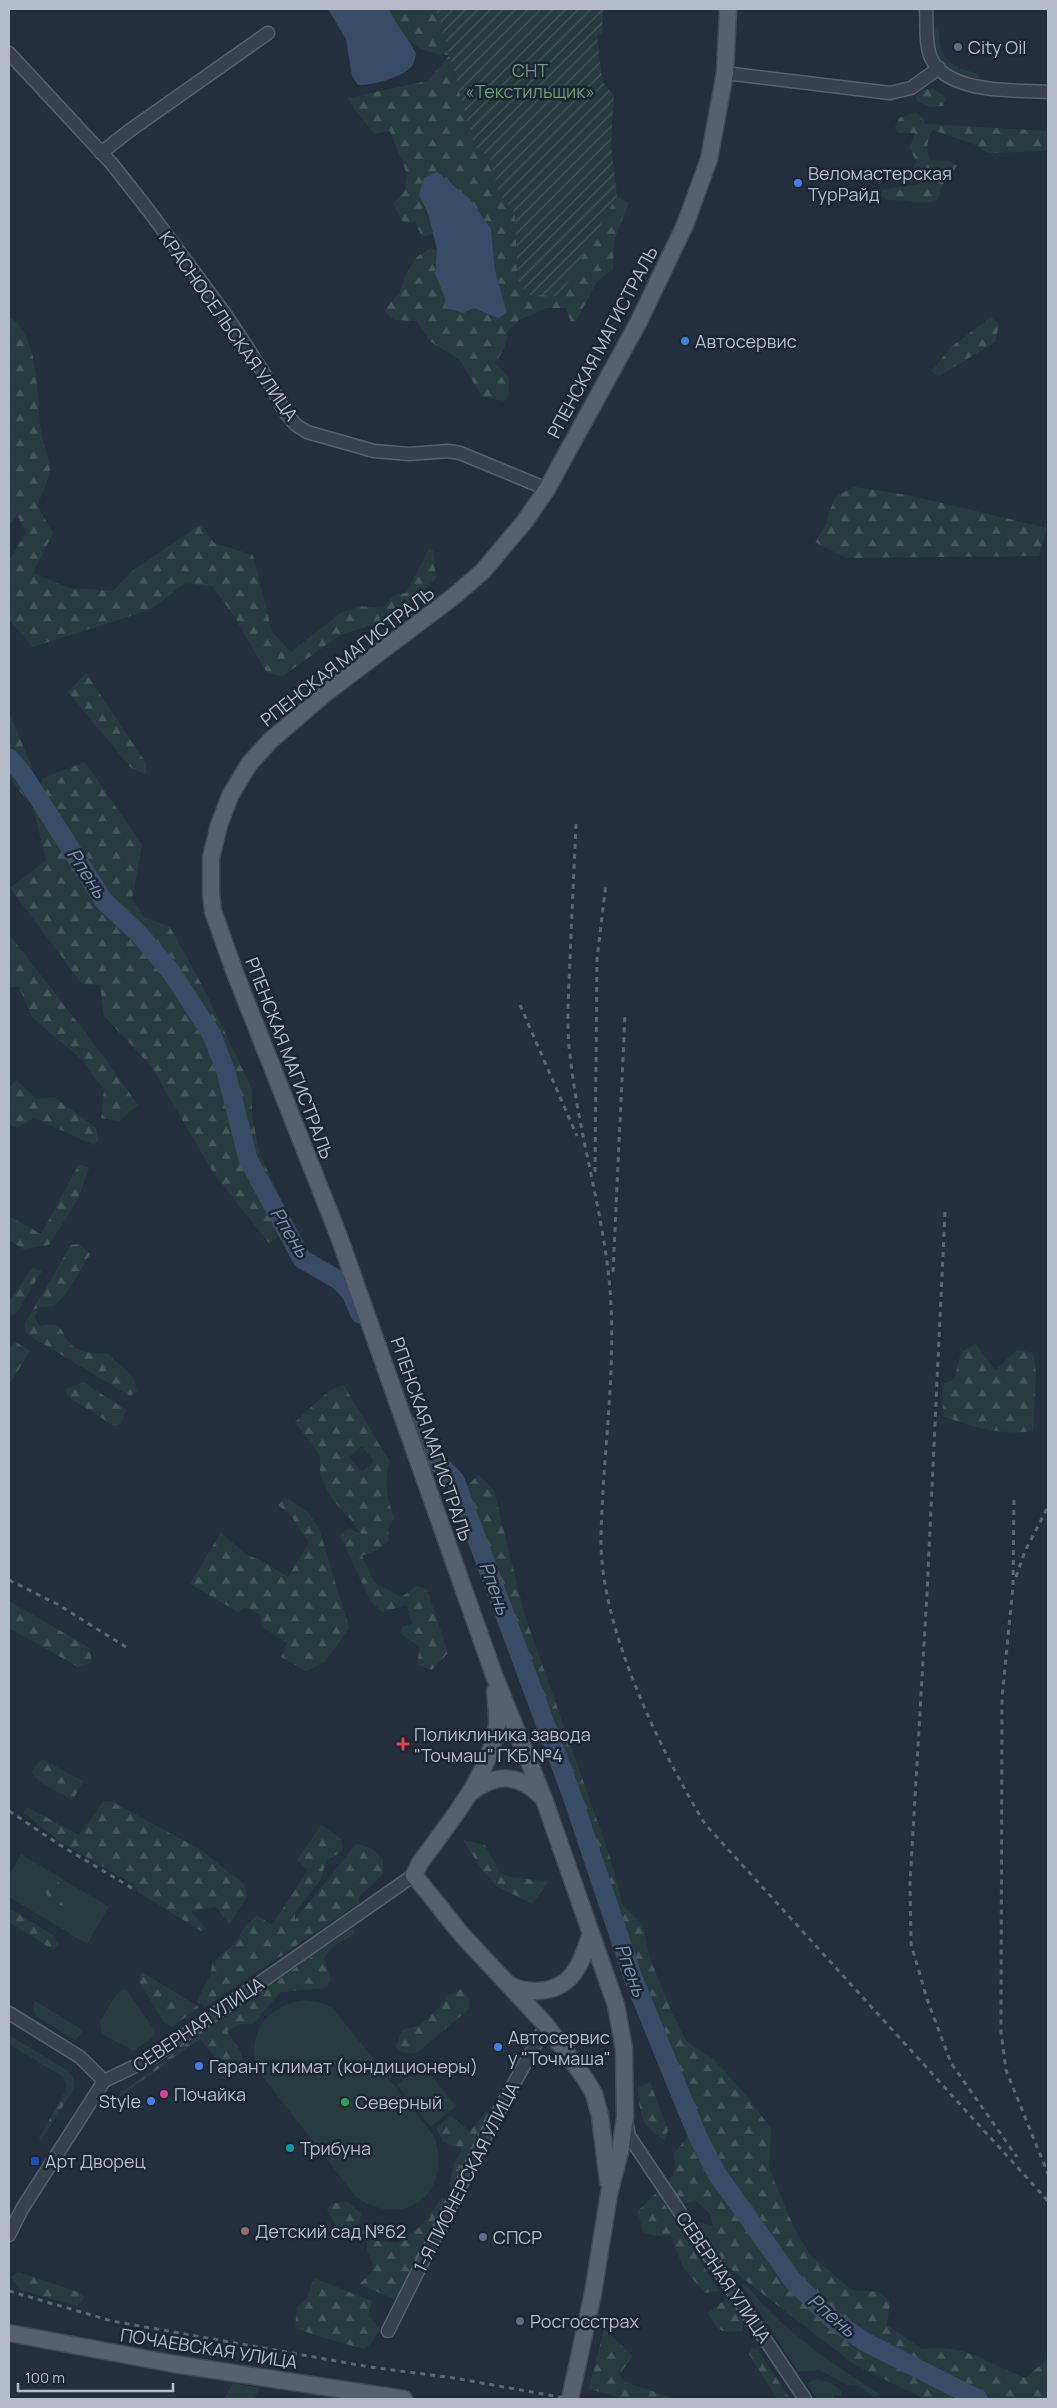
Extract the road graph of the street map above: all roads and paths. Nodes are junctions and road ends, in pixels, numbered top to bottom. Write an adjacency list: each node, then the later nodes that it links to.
1 (728, 9): 6 (main road, РПЕНСКАЯ МАГИСТРАЛЬ)
2 (926, 9): 5 (street)
3 (268, 33): 8 (street)
4 (9, 53): 8 (street, КРАСНОСЕЛЬСКАЯ УЛИЦА)
5 (938, 68): 6 (street); 7 (street)
6 (725, 73): 9 (main road, РПЕНСКАЯ МАГИСТРАЛЬ)
7 (1048, 92)
8 (101, 153): 9 (street, КРАСНОСЕЛЬСКАЯ УЛИЦА)
9 (547, 489): 10 (main road, РПЕНСКАЯ МАГИСТРАЛЬ)
10 (494, 1675): 11 (main road, РПЕНСКАЯ МАГИСТРАЛЬ); 12 (main road, РПЕНСКАЯ МАГИСТРАЛЬ)
11 (467, 1796): 12 (main road, РПЕНСКАЯ МАГИСТРАЛЬ); 13 (main road, РПЕНСКАЯ МАГИСТРАЛЬ)
12 (544, 1799): 14 (main road, РПЕНСКАЯ МАГИСТРАЛЬ)
13 (414, 1875): 15 (main road, РПЕНСКАЯ МАГИСТРАЛЬ); 18 (street, СЕВЕРНАЯ УЛИЦА)
14 (591, 1933): 15 (main road, РПЕНСКАЯ МАГИСТРАЛЬ); 19 (main road, РПЕНСКАЯ МАГИСТРАЛЬ)
15 (500, 1976): 17 (main road, РПЕНСКАЯ МАГИСТРАЛЬ)
16 (9, 2013): 18 (street)
17 (546, 2025): 22 (main road, РПЕНСКАЯ МАГИСТРАЛЬ); 24 (street, 1-Я ПИОНЕРСКАЯ УЛИЦА)
18 (104, 2081): 23 (street)
19 (625, 2116): 20 (main road, РПЕНСКАЯ МАГИСТРАЛЬ); 21 (street, СЕВЕРНАЯ УЛИЦА)
20 (620, 2152): 21 (street); 22 (main road, РПЕНСКАЯ МАГИСТРАЛЬ)
21 (642, 2155): 29 (street, СЕВЕРНАЯ УЛИЦА)
22 (609, 2194): 28 (main road, РПЕНСКАЯ МАГИСТРАЛЬ)
23 (9, 2235)
24 (388, 2330)
25 (9, 2333): 26 (main road, ПОЧАЕВСКАЯ УЛИЦА)
26 (348, 2395): 27 (main road, ПОЧАЕВСКАЯ УЛИЦА)
27 (404, 2399)
28 (570, 2399)
29 (805, 2399)

